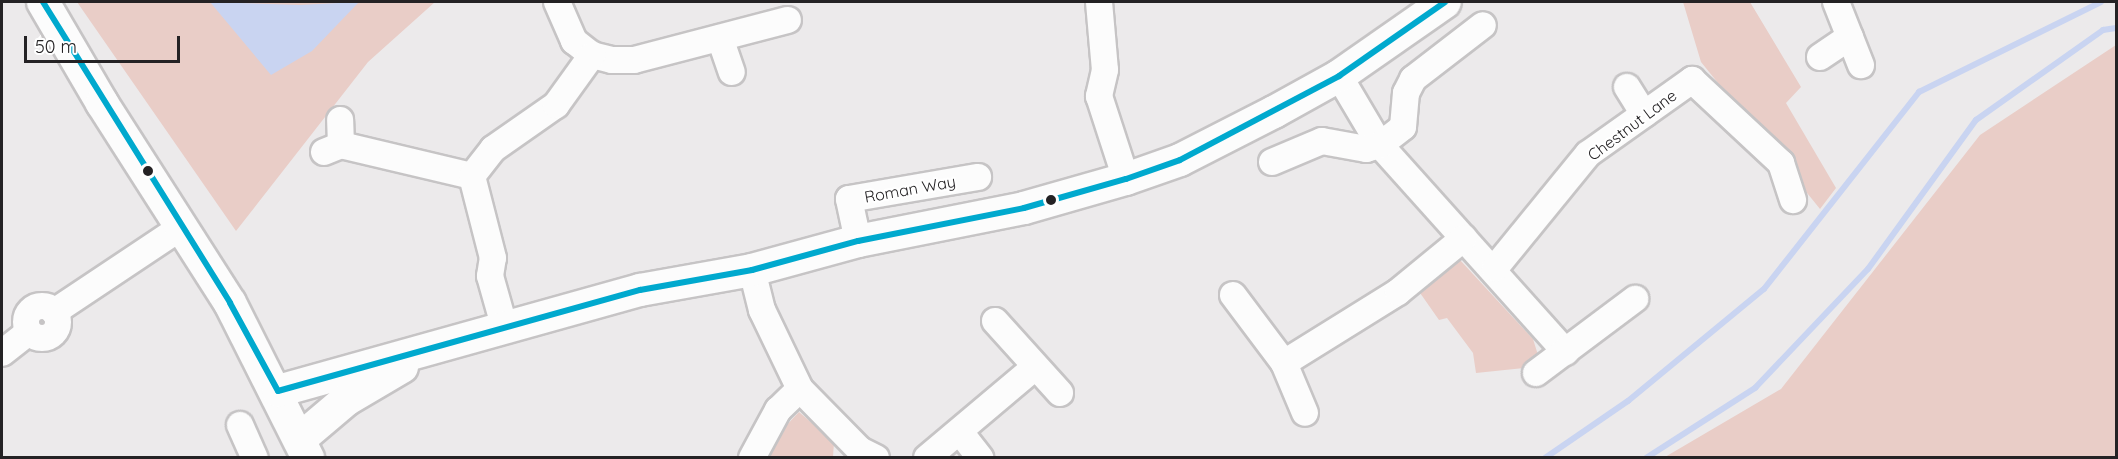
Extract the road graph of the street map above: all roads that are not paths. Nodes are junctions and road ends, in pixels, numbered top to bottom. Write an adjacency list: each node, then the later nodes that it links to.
1 (43, 2): 24 (street)
2 (557, 2): 10 (street)
3 (1098, 2): 22 (street)
4 (1445, 2): 14 (street)
5 (1836, 2): 8 (street)
6 (788, 20): 9 (street)
7 (1483, 25): 18 (street)
8 (1850, 37): 11 (street); 12 (street)
9 (720, 38): 10 (street); 13 (street)
10 (592, 54): 20 (street)
11 (1820, 57)
12 (1861, 65)
13 (732, 72)
14 (1339, 76): 18 (street); 22 (street)
15 (1627, 87): 16 (street)
16 (1644, 114): 23 (street, Chestnut Lane); 27 (street, Chestnut Lane)
17 (335, 139): 20 (street)
18 (1380, 146): 19 (street); 25 (street)
19 (1272, 162)
20 (472, 176): 32 (street)
21 (978, 177): 26 (street, Roman Way)
22 (1126, 179): 26 (street)
23 (1793, 200)
24 (183, 226): 35 (street); 40 (street)
25 (1464, 238): 27 (street); 36 (street)
26 (858, 241): 28 (street)
27 (1495, 268): 34 (street)
28 (752, 270): 32 (street); 39 (street)
29 (1233, 295): 36 (street)
30 (1635, 299): 34 (street)
31 (995, 321): 37 (street)
32 (505, 329): 33 (street)
33 (425, 352): 40 (street); 45 (street)
34 (1566, 352): 38 (street)
35 (2, 353)
36 (1284, 363): 42 (street)
37 (1035, 367): 41 (street); 44 (street)
38 (1536, 372)
39 (800, 390): 46 (street); 48 (street)
40 (278, 391): 45 (street)
41 (1060, 393)
42 (1305, 413)
43 (240, 425): 47 (street)
44 (960, 432): 49 (street); 50 (street)
45 (304, 448)
46 (864, 455)
47 (249, 456)
48 (752, 458)
49 (927, 458)
50 (980, 458)

